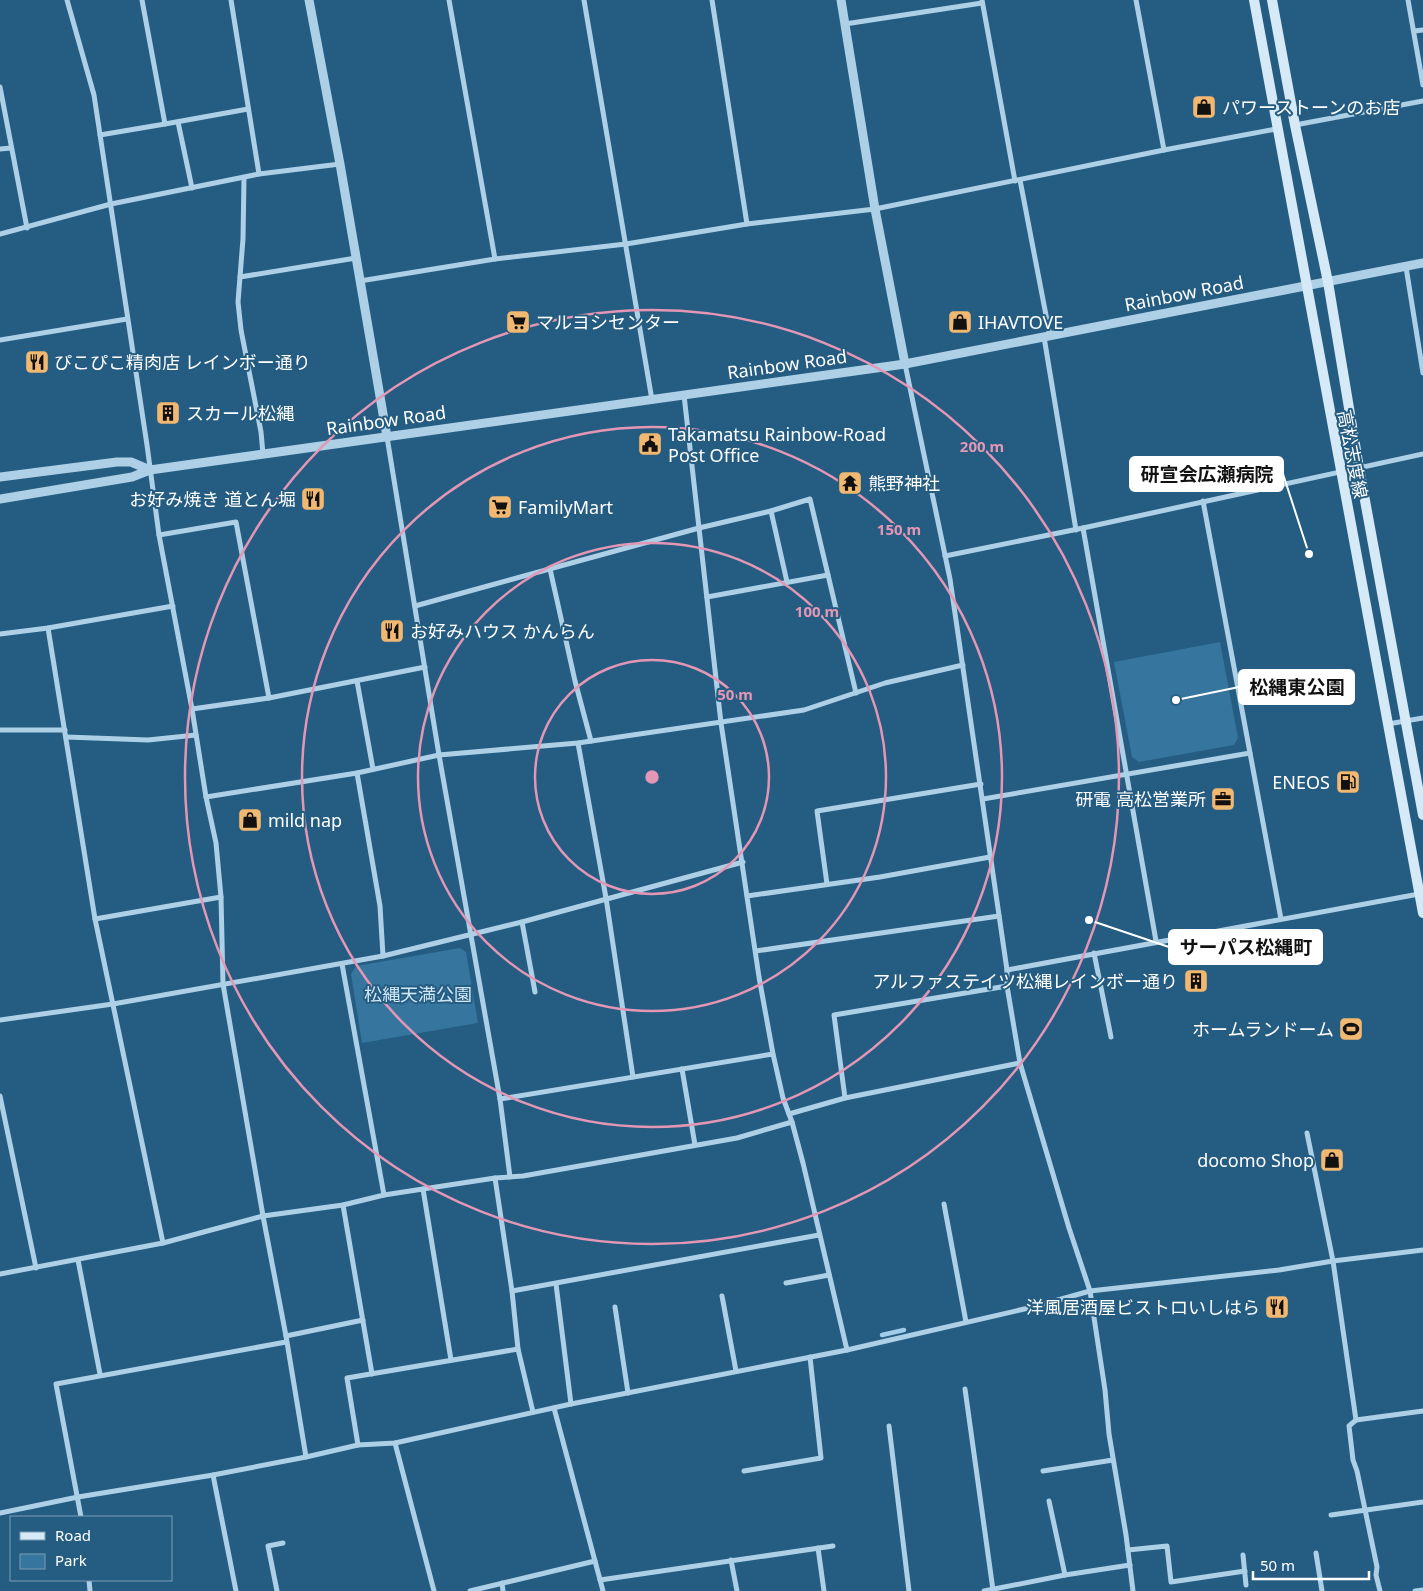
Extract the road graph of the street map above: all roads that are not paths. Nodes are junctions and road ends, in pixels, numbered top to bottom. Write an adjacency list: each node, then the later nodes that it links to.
1 (67, 0): 25 (street)
2 (142, 0): 22 (street)
3 (231, 0): 20 (street)
4 (309, 0): 29 (street)
5 (449, 0): 41 (street)
6 (584, 0): 39 (street)
7 (712, 0): 36 (street)
8 (841, 0): 14 (street)
9 (1136, 0): 28 (street)
10 (1254, 0): 24 (main road, 高松志度線)
11 (1272, 0): 23 (main road, 高松志度線)
12 (1408, 0): 16 (street)
13 (982, 2): 14 (street); 32 (street)
14 (845, 24): 35 (street)
15 (1423, 30): 16 (street)
16 (1414, 31): 17 (street)
17 (1423, 85)
18 (0, 88): 26 (street)
19 (1423, 101): 23 (street)
20 (248, 109): 21 (street); 30 (street)
21 (178, 122): 22 (street); 33 (street)
22 (165, 124): 25 (street)
23 (1295, 125): 46 (main road, 高松志度線)
24 (1276, 129): 28 (street); 47 (main road, 高松志度線)
25 (100, 136): 34 (street)
26 (11, 148): 27 (street); 37 (street)
27 (0, 149)
28 (1164, 150): 32 (street)
29 (340, 164): 30 (street); 40 (street)
30 (259, 174): 31 (street)
31 (244, 178): 33 (street); 44 (street)
32 (1018, 180): 35 (street); 49 (street)
33 (192, 188): 34 (street)
34 (111, 204): 37 (street); 48 (street)
35 (876, 209): 36 (street); 51 (street)
36 (747, 224): 39 (street)
37 (27, 228): 38 (street)
38 (0, 234)
39 (626, 244): 41 (street); 54 (street)
40 (356, 258): 44 (street); 45 (street)
41 (495, 259): 45 (street)
42 (1423, 264): 43 (street, Rainbow Road)
43 (1406, 267): 46 (street, Rainbow Road); 52 (street)
44 (240, 277): 56 (street)
45 (360, 281): 55 (street)
46 (1328, 282): 47 (street, Rainbow Road); 58 (main road, 高松志度線)
47 (1306, 286): 49 (street, Rainbow Road); 60 (main road, 高松志度線)
48 (127, 319): 50 (street); 59 (street)
49 (1047, 337): 51 (street, Rainbow Road); 67 (street)
50 (0, 340)
51 (905, 364): 53 (street, Rainbow Road); 69 (street)
52 (1423, 373)
53 (684, 395): 54 (street, Rainbow Road); 65 (street)
54 (652, 400): 55 (street, Rainbow Road)
55 (387, 437): 56 (street, Rainbow Road); 75 (street)
56 (264, 454): 59 (street, Rainbow Road)
57 (1423, 454): 58 (street)
58 (1359, 468): 60 (street); 85 (main road, 高松志度線)
59 (150, 470): 61 (street); 62 (street, Rainbow Road); 68 (street)
60 (1340, 472): 63 (street); 87 (main road, 高松志度線)
61 (0, 477)
62 (0, 499)
63 (1202, 501): 66 (street); 94 (street)
64 (771, 511): 65 (street); 71 (street); 72 (street)
65 (699, 528): 70 (street); 73 (street)
66 (1083, 528): 67 (street); 98 (street)
67 (1076, 530): 69 (street)
68 (159, 535): 74 (street); 82 (street)
69 (945, 556): 78 (street)
70 (550, 570): 75 (street); 92 (street)
71 (828, 575): 72 (street); 81 (street)
72 (787, 582): 73 (street)
73 (707, 597): 86 (street)
74 (172, 606): 76 (street); 83 (street)
75 (415, 606): 79 (street)
76 (48, 628): 77 (street); 89 (street)
77 (0, 634)
78 (963, 665): 81 (street); 99 (street)
79 (425, 667): 80 (street); 95 (street)
80 (357, 680): 82 (street); 96 (street)
81 (856, 694): 86 (street)
82 (269, 698): 83 (street)
83 (192, 710): 90 (street)
84 (1423, 718): 85 (street)
85 (1405, 721): 87 (street); 102 (main road, 高松志度線)
86 (721, 723): 92 (street); 104 (street)
87 (1387, 724): 106 (main road, 高松志度線)
88 (0, 730): 89 (street)
89 (65, 730): 91 (street)
90 (196, 735): 91 (street); 100 (street)
91 (66, 737): 112 (street)
92 (591, 741): 93 (street)
93 (578, 743): 95 (street); 109 (street)
94 (1250, 753): 98 (street); 113 (street)
95 (440, 755): 96 (street); 115 (street)
96 (373, 769): 97 (street)
97 (357, 773): 100 (street); 119 (street)
98 (1126, 775): 101 (street); 116 (street)
99 (981, 784): 101 (street); 105 (street)
100 (206, 797): 108 (street)
101 (983, 799): 103 (street)
102 (1423, 815)
103 (990, 857): 105 (street); 111 (street)
104 (742, 862): 107 (street); 109 (street)
105 (827, 884): 107 (street)
106 (1421, 894): 110 (main road, 高松志度線); 113 (street)
107 (747, 896): 117 (street)
108 (221, 897): 112 (street); 122 (street)
109 (606, 898): 114 (street); 131 (street)
110 (1423, 913)
111 (999, 916): 117 (street); 121 (street)
112 (95, 919): 125 (street)
113 (1281, 919): 116 (street)
114 (522, 922): 115 (street); 124 (street)
115 (470, 935): 119 (street); 134 (street)
116 (1156, 941): 118 (street)
117 (756, 951): 128 (street)
118 (1094, 953): 121 (street); 127 (street)
119 (383, 956): 120 (street)
120 (342, 964): 122 (street); 142 (street)
121 (1006, 970): 123 (street)
122 (223, 984): 125 (street); 145 (street)
123 (1007, 986): 129 (street); 133 (street)
124 (535, 992)
125 (113, 1004): 126 (street); 147 (street)
126 (0, 1020)
127 (1111, 1037)
128 (772, 1054): 130 (street); 135 (street)
129 (1020, 1063): 133 (street); 157 (street)
130 (682, 1069): 131 (street); 138 (street)
131 (633, 1077): 134 (street)
132 (0, 1096): 151 (street)
133 (845, 1098): 135 (street)
134 (500, 1099): 139 (street)
135 (789, 1114): 136 (street)
136 (792, 1122): 138 (street); 146 (street)
137 (1307, 1133): 150 (street)
138 (695, 1145): 139 (street)
139 (510, 1177): 140 (street)
140 (495, 1178): 141 (street); 156 (street)
141 (423, 1189): 142 (street); 167 (street)
142 (384, 1195): 143 (street)
143 (343, 1204): 145 (street); 160 (street)
144 (944, 1204): 161 (street)
145 (263, 1216): 147 (street); 162 (street)
146 (819, 1235): 153 (street); 155 (street)
147 (163, 1243): 149 (street)
148 (1423, 1250): 150 (street)
149 (78, 1260): 151 (street); 169 (street)
150 (1333, 1262): 157 (street); 177 (street)
151 (36, 1268): 152 (street)
152 (0, 1274)
153 (828, 1274): 154 (street); 165 (street)
154 (786, 1283)
155 (556, 1284): 156 (street); 173 (street)
156 (512, 1291): 164 (street)
157 (1090, 1291): 161 (street); 182 (street)
158 (722, 1296): 168 (street)
159 (615, 1307): 172 (street)
160 (363, 1320): 162 (street); 170 (street)
161 (966, 1322): 165 (street)
162 (286, 1336): 163 (street)
163 (286, 1342): 169 (street); 181 (street)
164 (518, 1349): 167 (street); 176 (street)
165 (847, 1350): 166 (street)
166 (810, 1357): 168 (street); 183 (street)
167 (451, 1360): 170 (street)
168 (736, 1371): 172 (street)
169 (100, 1374): 186 (street)
170 (372, 1374): 180 (street)
171 (965, 1389): 207 (street)
172 (628, 1393): 173 (street)
173 (571, 1404): 174 (street)
174 (554, 1408): 176 (street); 200 (street)
175 (1423, 1411): 177 (street)
176 (533, 1412): 179 (street)
177 (1356, 1420): 189 (street)
178 (890, 1426): 217 (street)
179 (396, 1443): 180 (street); 211 (street)
180 (358, 1445): 181 (street)
181 (306, 1457): 185 (street)
182 (1113, 1460): 184 (street); 196 (street)
183 (744, 1471)
184 (1043, 1471)
185 (213, 1475): 186 (street); 209 (street)
186 (78, 1496): 190 (street); 192 (street)
187 (1049, 1501): 203 (street)
188 (1423, 1502): 189 (street)
189 (1365, 1510): 191 (street); 221 (street)
190 (0, 1513)
191 (1331, 1515)
192 (81, 1516)
193 (283, 1544): 210 (street)
194 (833, 1546): 195 (street)
195 (818, 1548): 199 (street); 216 (street)
196 (1128, 1550): 201 (street); 202 (street)
197 (1316, 1553): 220 (street)
198 (1242, 1555): 202 (street)
199 (731, 1560): 204 (street); 215 (street)
200 (594, 1561): 204 (street); 205 (street)
201 (1130, 1565): 203 (street); 219 (street)
202 (1245, 1571): 206 (street)
203 (1065, 1575): 207 (street)
204 (600, 1580): 214 (street)
205 (502, 1583): 212 (street); 213 (street)
206 (1246, 1585)
207 (992, 1590): 218 (street)
208 (1423, 1590): 222 (street)
209 (236, 1591)
210 (277, 1591)
211 (434, 1591)
212 (470, 1591)
213 (504, 1591)
214 (602, 1591)
215 (737, 1591)
216 (824, 1591)
217 (909, 1591)
218 (984, 1591)
219 (1133, 1591)
220 (1322, 1591)
221 (1380, 1591)
222 (1415, 1591)

